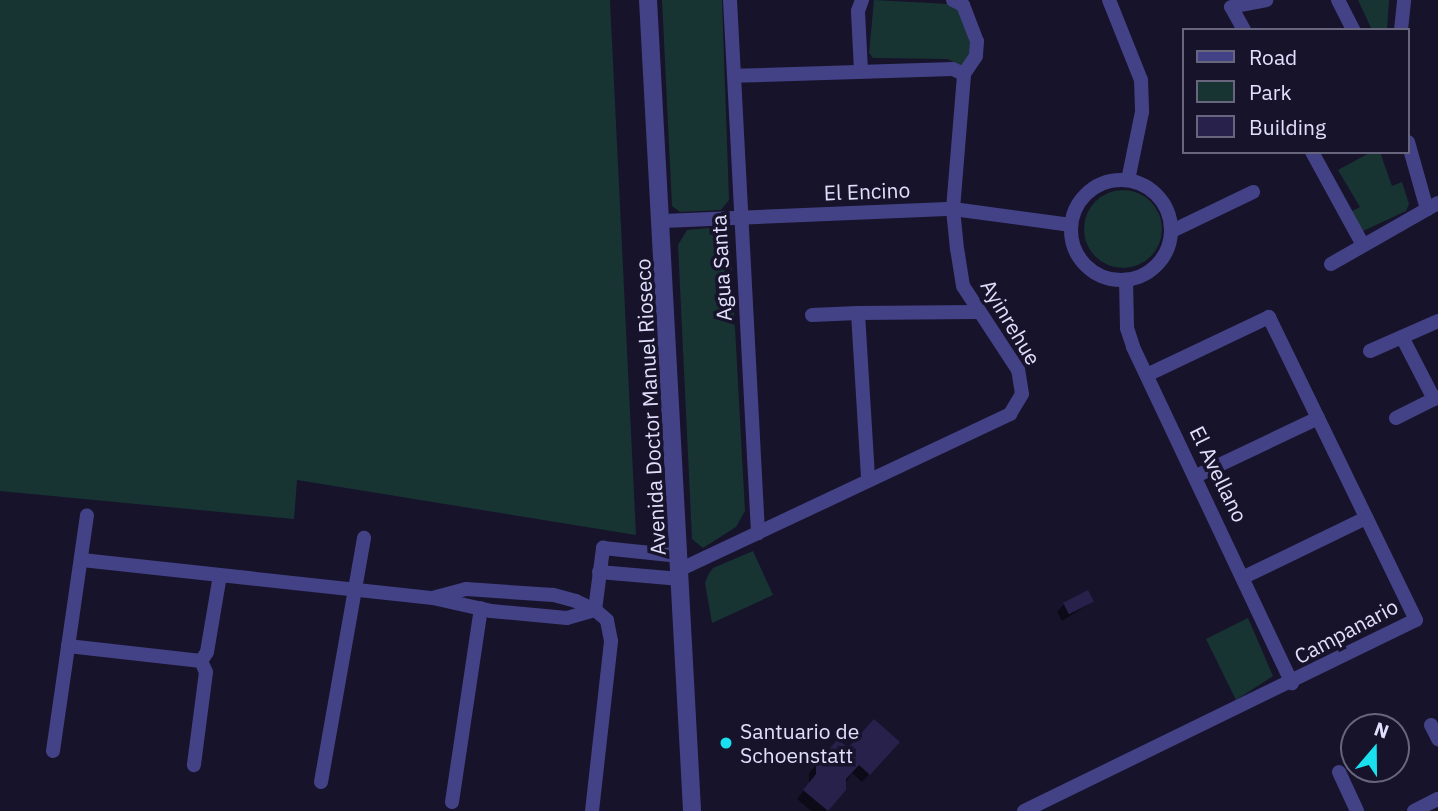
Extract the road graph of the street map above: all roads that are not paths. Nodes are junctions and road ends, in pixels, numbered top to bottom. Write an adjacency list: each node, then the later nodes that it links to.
1 (648, 0): 22 (street, Avenida Doctor Manuel Rioseco)
2 (730, 0): 14 (street, Agua Santa)
3 (862, 0): 12 (street)
4 (953, 0): 13 (street, Ayinrehue)
5 (1109, 0): 17 (street)
6 (1266, 0): 9 (street)
7 (1338, 0): 10 (street)
8 (1404, 0): 11 (street)
9 (1243, 28)
10 (1352, 28)
11 (1401, 28)
12 (860, 71): 13 (street); 14 (street)
13 (964, 74): 20 (street, Ayinrehue)
14 (734, 76): 21 (street, Agua Santa)
15 (1410, 147): 19 (street)
16 (1313, 154): 25 (street)
17 (1128, 180): 23 (street); 24 (street)
18 (1253, 192): 24 (street)
19 (1433, 206): 25 (street)
20 (953, 209): 21 (street, El Encino); 23 (street, El Encino); 28 (street, Ayinrehue)
21 (739, 217): 22 (street, El Encino); 42 (street, Agua Santa)
22 (663, 220): 45 (street, Avenida Doctor Manuel Rioseco)
23 (1071, 225): 27 (street)
24 (1172, 231): 27 (street)
25 (1363, 245): 26 (street)
26 (1331, 264)
27 (1126, 280): 34 (street, El Avellano)
28 (976, 312): 29 (street); 39 (street, Ayinrehue)
29 (858, 313): 30 (street); 39 (street)
30 (813, 315)
31 (1438, 321): 32 (street)
32 (1402, 337): 33 (street); 35 (street)
33 (1370, 351)
34 (1147, 375): 36 (street, Campanario); 38 (street, El Avellano)
35 (1436, 398): 37 (street)
36 (1318, 418): 38 (street); 41 (street, Campanario)
37 (1396, 418)
38 (1196, 476): 48 (street, El Avellano)
39 (868, 477): 42 (street, Ayinrehue)
40 (87, 515): 44 (street)
41 (1367, 518): 48 (street); 55 (street, Campanario)
42 (758, 533): 45 (street, Ayinrehue)
43 (364, 538): 49 (street)
44 (82, 560): 47 (street); 53 (street)
45 (681, 568): 46 (street); 46 (street); 65 (street, Avenida Doctor Manuel Rioseco)
46 (599, 572): 52 (street)
47 (220, 575): 49 (street); 54 (street)
48 (1244, 577): 55 (street, El Avellano)
49 (355, 589): 50 (street); 61 (street)
50 (433, 598): 51 (street); 52 (street)
51 (481, 608): 52 (street); 63 (street)
52 (595, 610): 64 (street)
53 (68, 646): 54 (street); 58 (street)
54 (201, 661): 59 (street)
55 (1292, 683): 66 (street, Campanario)
56 (1431, 725): 57 (street)
57 (1438, 739)
58 (53, 751)
59 (194, 765)
60 (1339, 772): 67 (street)
61 (321, 782)
62 (1438, 799): 68 (street)
63 (452, 802)
64 (592, 811)
65 (692, 811)
66 (1024, 811)
67 (1357, 811)
68 (1415, 811)

